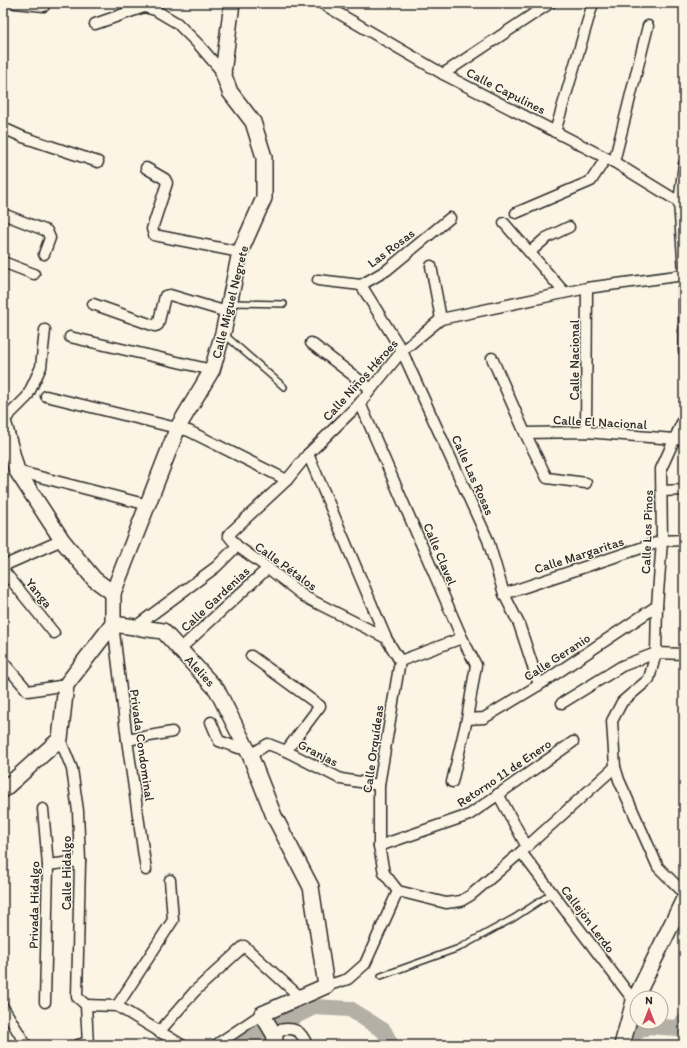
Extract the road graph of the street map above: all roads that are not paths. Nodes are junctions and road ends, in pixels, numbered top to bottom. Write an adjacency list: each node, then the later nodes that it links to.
1 (15, 3): 7 (street)
2 (232, 3): 10 (street, Calle Miguel Negrete)
3 (321, 3): 11 (street, Calle Capulines)
4 (550, 3): 11 (street)
5 (593, 3): 13 (street)
6 (142, 5): 8 (street); 10 (street)
7 (44, 6)
8 (96, 24)
9 (648, 26): 14 (street)
10 (223, 73): 24 (street, Calle Miguel Negrete)
11 (443, 74): 13 (street, Calle Capulines)
12 (3, 128): 15 (street)
13 (555, 132): 14 (street, Calle Capulines)
14 (610, 160): 18 (street, Calle Capulines); 19 (street)
15 (98, 162)
16 (684, 164): 18 (street)
17 (146, 168): 24 (street)
18 (681, 203): 30 (street)
19 (516, 213)
20 (3, 214): 26 (street)
21 (450, 218): 32 (street, Las Rosas)
22 (504, 223): 25 (street)
23 (569, 228): 25 (street)
24 (240, 252): 38 (street, Calle Miguel Negrete)
25 (530, 252): 35 (street)
26 (44, 254)
27 (3, 262): 29 (street)
28 (431, 266): 39 (street)
29 (34, 274)
30 (684, 274): 33 (street, Calle Niños Héroes)
31 (318, 280): 32 (street, Las Rosas)
32 (361, 285): 45 (street, Calle Las Rosas)
33 (587, 288): 35 (street, Calle Niños Héroes); 56 (street, Calle Nacional)
34 (684, 289): 43 (street)
35 (564, 292): 39 (street, Calle Niños Héroes)
36 (93, 304): 38 (street)
37 (284, 304): 38 (lane)
38 (228, 308): 41 (street, Calle Miguel Negrete)
39 (441, 320): 45 (street, Calle Niños Héroes)
40 (45, 330): 54 (street)
41 (223, 333): 48 (street, Calle Miguel Negrete); 49 (lane)
42 (70, 337): 48 (street)
43 (684, 337): 46 (street)
44 (311, 343): 50 (street)
45 (402, 350): 50 (street, Calle Niños Héroes); 74 (street, Calle Las Rosas)
46 (684, 350)
47 (492, 358): 57 (street)
48 (212, 370): 55 (street, Calle Miguel Negrete)
49 (284, 387)
50 (371, 389): 52 (street, Calle Niños Héroes)
51 (46, 396): 55 (street)
52 (360, 403): 59 (street, Calle Niños Héroes); 80 (street, Calle Clavel)
53 (684, 418): 58 (street, Calle Los Pinos)
54 (3, 421): 60 (street)
55 (178, 427): 61 (street); 65 (street, Calle Miguel Negrete)
56 (586, 432): 57 (street, Calle El Nacional); 58 (street, Calle El Nacional)
57 (525, 433): 62 (street)
58 (679, 439): 64 (street, Calle Los Pinos)
59 (308, 454): 61 (street, Calle Niños Héroes); 79 (street)
60 (17, 471): 65 (street); 66 (street)
61 (287, 480): 69 (street, Calle Niños Héroes)
62 (586, 483)
63 (684, 490): 64 (street)
64 (662, 491): 68 (street, Calle Los Pinos)
65 (148, 505): 73 (street, Calle Miguel Negrete)
66 (62, 540): 70 (street); 73 (street)
67 (684, 540): 68 (street, Calle Margaritas)
68 (662, 541): 74 (street, Calle Margaritas); 75 (street, Calle Los Pinos)
69 (237, 546): 71 (street, Calle Pétalos); 77 (street)
70 (3, 566)
71 (268, 568): 79 (street, Calle Pétalos); 81 (street, Calle Gardenias)
72 (3, 570): 78 (street, Yanga)
73 (113, 593): 76 (street)
74 (504, 594): 88 (street, Calle Las Rosas)
75 (657, 606): 82 (street, Calle Los Pinos); 88 (street, Calle Geranio)
76 (113, 624): 77 (street, Alelies); 87 (street); 94 (street, Privada Condominal)
77 (135, 627): 81 (street, Alelies)
78 (54, 633)
79 (386, 638): 85 (street)
80 (462, 638): 85 (street); 90 (street, Calle Clavel)
81 (180, 649): 97 (street, Alelies)
82 (656, 653): 83 (street); 89 (street); 98 (street, Calle Los Pinos)
83 (684, 654)
84 (251, 656): 96 (street)
85 (400, 661): 100 (street, Calle Orquídeas)
86 (3, 662): 87 (street)
87 (66, 685): 93 (street)
88 (539, 685): 90 (street, Calle Geranio)
89 (562, 703)
90 (467, 719): 99 (street, Calle Clavel)
91 (211, 722): 97 (street)
92 (172, 732): 94 (street)
93 (60, 739): 101 (street); 106 (street, Calle Hidalgo)
94 (127, 740): 108 (street, Privada Condominal)
95 (573, 742): 102 (street, Retorno 11 de Enero)
96 (286, 751): 97 (street, Granjas); 100 (street, Granjas)
97 (248, 752): 115 (street, Alelies)
98 (615, 767): 105 (street); 111 (street, Calle Los Pinos)
99 (452, 782)
100 (379, 785): 104 (street, Calle Orquídeas)
101 (3, 790)
102 (498, 794): 104 (street, Retorno 11 de Enero); 105 (street, Callejón Lerdo)
103 (42, 809): 107 (street, Privada Hidalgo)
104 (379, 846): 110 (street, Calle Orquídeas)
105 (524, 850): 110 (street); 112 (street, Callejón Lerdo)
106 (80, 861): 107 (street); 120 (street, Calle Hidalgo)
107 (48, 865): 119 (street, Privada Hidalgo)
108 (146, 870)
109 (170, 880): 121 (street)
110 (398, 891): 115 (street)
111 (684, 892)
112 (552, 893): 114 (lane); 117 (street, Callejón Lerdo)
113 (684, 899): 116 (street)
114 (381, 976)
115 (326, 986): 118 (street)
116 (639, 990)
117 (629, 994)
118 (300, 997): 123 (street); 125 (street)
119 (45, 1002)
120 (86, 1006): 121 (street); 127 (street)
121 (117, 1006): 125 (street)
122 (3, 1007): 128 (street)
123 (262, 1014): 126 (street); 130 (street)
124 (629, 1019): 132 (street)
125 (159, 1032): 129 (street)
126 (275, 1041): 131 (street)
127 (85, 1044)
128 (26, 1045)
129 (182, 1045)
130 (216, 1045)
131 (307, 1045)
132 (622, 1045)

